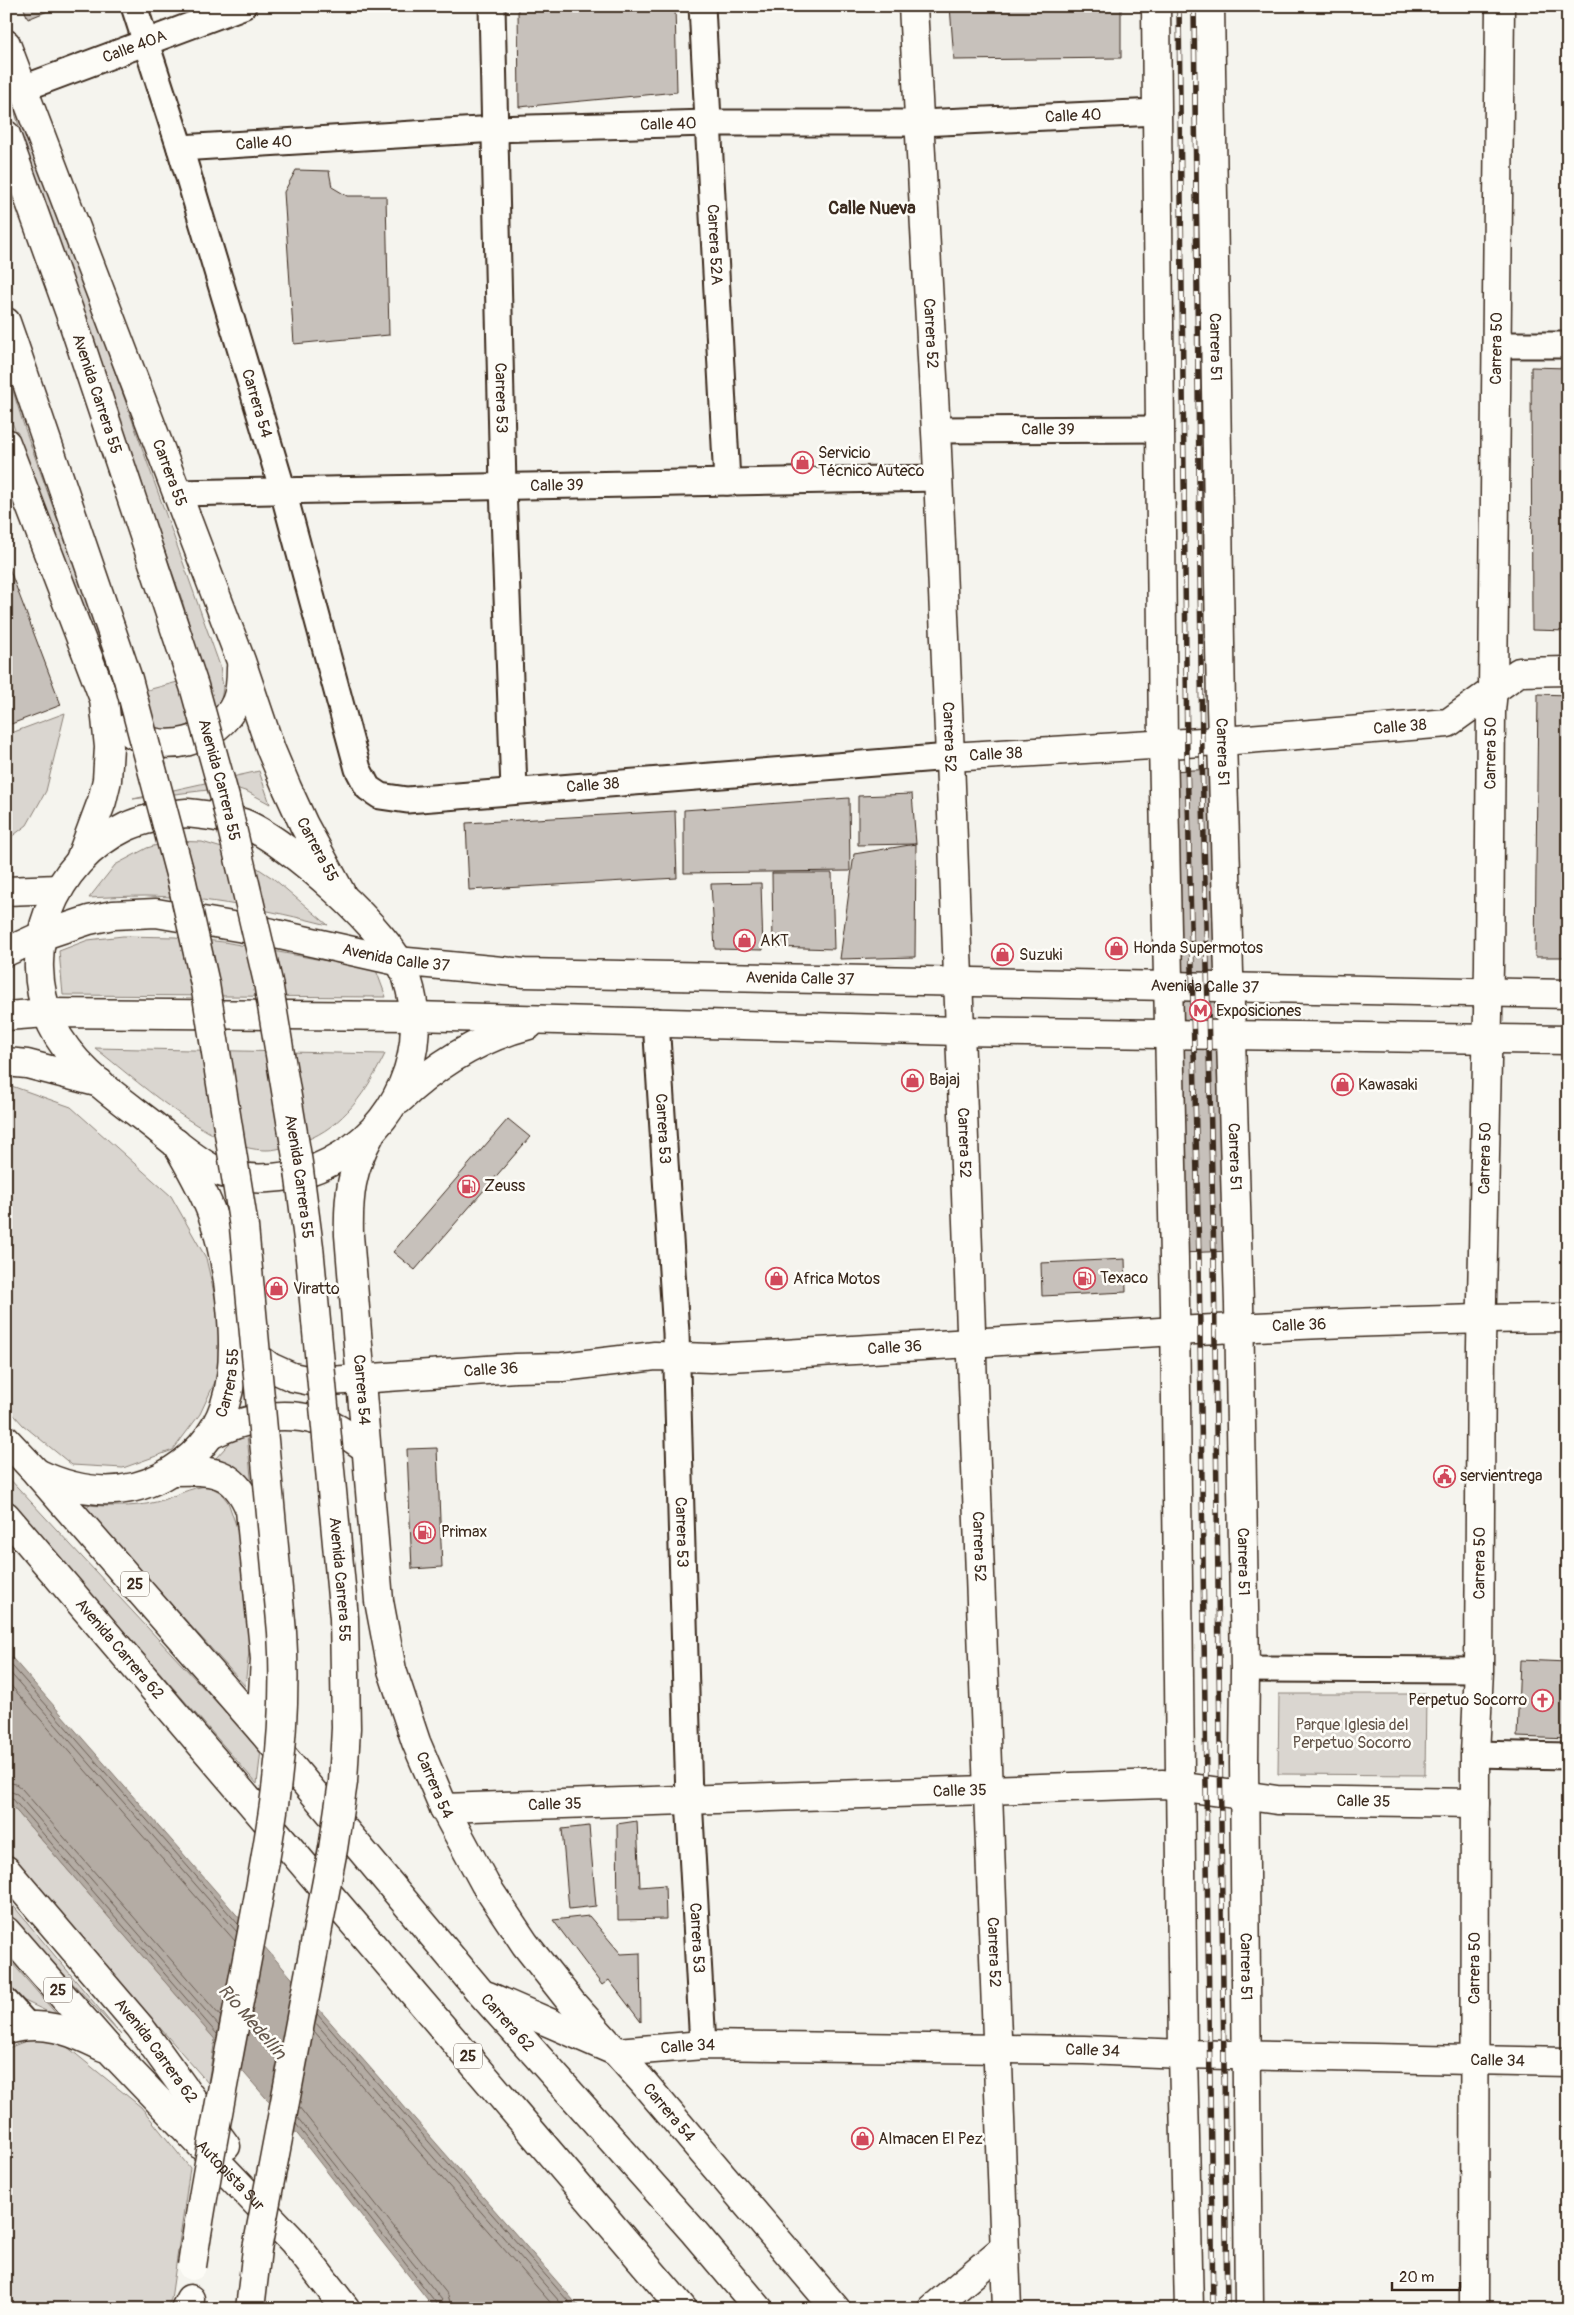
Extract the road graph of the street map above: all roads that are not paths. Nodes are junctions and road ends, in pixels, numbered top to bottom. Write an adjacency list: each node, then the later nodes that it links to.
1 (134, 6): 9 (street, Carrera 54)
2 (243, 6): 9 (street, Calle 40A)
3 (492, 6): 15 (street, Carrera 53)
4 (702, 6): 13 (street, Carrera 52A)
5 (913, 6): 14 (main road, Carrera 52)
6 (1156, 6): 12 (main road)
7 (1210, 6): 33 (main road, Carrera 51)
8 (1500, 6): 19 (main road, Carrera 50)
9 (147, 42): 11 (street, Calle 40A); 17 (street, Carrera 54)
10 (6, 44): 11 (main road, Carrera 55)
11 (24, 88): 28 (main road, Carrera 55)
12 (1157, 112): 14 (street, Calle 40); 21 (main road)
13 (708, 123): 14 (street, Calle 40); 15 (street, Calle 40); 25 (street, Carrera 52A)
14 (920, 123): 22 (main road, Carrera 52)
15 (496, 129): 17 (street, Calle 40); 26 (street, Carrera 53)
16 (6, 135): 106 (main road, Avenida Carrera 55, bridge)
17 (180, 148): 27 (street, Carrera 54)
18 (10, 332): 105 (main road, bridge)
19 (1496, 344): 20 (street); 31 (main road, Carrera 50)
20 (1568, 345)
21 (1160, 429): 22 (street, Calle 39); 34 (main road)
22 (936, 430): 24 (main road, Carrera 52)
23 (6, 443): 32 (main road)
24 (938, 478): 25 (street, Calle 39); 35 (main road, Carrera 52)
25 (727, 482): 26 (street, Calle 39)
26 (503, 486): 27 (street, Calle 39); 36 (street, Carrera 53)
27 (283, 491): 28 (street, Calle 39); 37 (street, Carrera 54)
28 (177, 493): 29 (main road, Carrera 55)
29 (241, 661): 32 (main road); 41 (main road, Carrera 55)
30 (1568, 671): 31 (main road, Calle 38)
31 (1493, 690): 33 (main road, Calle 38); 48 (main road, Carrera 50)
32 (104, 699): 38 (main road)
33 (1222, 741): 34 (main road, Calle 38); 47 (main road, Carrera 51)
34 (1163, 744): 35 (main road, Calle 38); 46 (main road)
35 (950, 757): 36 (street, Calle 38); 45 (main road, Carrera 52)
36 (514, 790): 37 (street, Calle 38)
37 (380, 796)
38 (80, 860): 39 (main road); 41 (main road)
39 (58, 889): 40 (main road); 42 (main road)
40 (6, 891)
41 (343, 898): 44 (main road)
42 (41, 936): 43 (main road, Avenida Calle 37); 44 (main road, Avenida Calle 37); 50 (main road)
43 (6, 952)
44 (398, 961): 45 (main road, Avenida Calle 37); 52 (main road)
45 (956, 982): 46 (main road, Avenida Calle 37); 55 (main road, Carrera 52)
46 (1168, 987): 47 (main road, Avenida Calle 37); 56 (main road)
47 (1229, 989): 48 (main road, Avenida Calle 37); 57 (main road, Carrera 51)
48 (1488, 993): 49 (main road, Avenida Calle 37); 58 (main road, Carrera 50)
49 (1568, 994)
50 (47, 1013): 51 (main road); 52 (main road); 61 (main road)
51 (6, 1016)
52 (414, 1016): 53 (main road); 62 (main road)
53 (548, 1021): 54 (main road); 62 (main road)
54 (656, 1021): 55 (main road); 71 (street, Carrera 53)
55 (958, 1031): 56 (main road); 70 (main road, Carrera 52)
56 (1169, 1034): 57 (main road); 68 (main road)
57 (1231, 1036): 58 (main road); 67 (main road, Carrera 51)
58 (1487, 1039): 59 (main road); 66 (main road, Carrera 50)
59 (1568, 1040)
60 (6, 1062): 61 (main road)
61 (100, 1083): 64 (main road)
62 (392, 1106): 63 (main road)
63 (370, 1135): 64 (main road); 72 (main road, Carrera 54)
64 (176, 1143): 69 (main road, Carrera 55)
65 (1568, 1318): 66 (main road, Calle 36)
66 (1483, 1319): 67 (main road, Calle 36); 80 (main road, Carrera 50)
67 (1239, 1328): 68 (main road, Calle 36); 79 (main road, Carrera 51)
68 (1175, 1332): 70 (main road, Calle 36); 84 (main road)
69 (234, 1340): 72 (main road, Calle 36); 73 (main road, Carrera 55)
70 (970, 1343): 71 (main road, Calle 36); 85 (main road, Carrera 52)
71 (677, 1357): 72 (main road, Calle 36); 87 (street, Carrera 53)
72 (361, 1379): 75 (main road, Carrera 54)
73 (210, 1435): 75 (main road); 76 (main road, Carrera 55)
74 (6, 1440): 77 (main road, 25)
75 (366, 1448): 89 (main road, Carrera 54)
76 (172, 1471): 77 (main road, Carrera 55); 81 (main road)
77 (37, 1473): 81 (main road, 25)
78 (6, 1516): 108 (main road, Avenida Carrera 62 / 25)
79 (1245, 1670): 80 (street); 86 (main road, Carrera 51)
80 (1479, 1670): 82 (main road, Carrera 50)
81 (262, 1730): 92 (main road, Carrera 62 / 25)
82 (1476, 1754): 83 (street); 88 (main road, Carrera 50)
83 (1568, 1756)
84 (1180, 1786): 85 (main road, Calle 35); 86 (main road, Calle 35); 99 (main road)
85 (987, 1790): 87 (main road, Calle 35); 97 (main road, Carrera 52)
86 (1244, 1796): 88 (main road, Calle 35); 100 (main road, Carrera 51)
87 (689, 1799): 89 (main road, Calle 35); 95 (street, Carrera 53)
88 (1475, 1803): 101 (main road, Carrera 50)
89 (444, 1808): 98 (main road, Carrera 54)
90 (6, 1870): 103 (main road, Avenida Carrera 62 / 25)
91 (6, 1931): 96 (main road, 25)
92 (481, 1993): 98 (main road); 109 (main road, Carrera 62 / 25)
93 (6, 2002): 94 (street)
94 (16, 2028): 96 (main road)
95 (703, 2045): 97 (main road, Calle 34); 98 (main road, Calle 34)
96 (109, 2049): 103 (main road, Autopista Sur / 25)
97 (996, 2049): 99 (main road, Calle 34); 104 (main road, Carrera 52)
98 (617, 2052): 110 (main road, Carrera 54)
99 (1183, 2054): 100 (main road, Calle 34); 113 (main road)
100 (1247, 2055): 101 (main road, Calle 34); 114 (main road, Carrera 51)
101 (1474, 2059): 102 (main road, Calle 34); 115 (main road, Carrera 50)
102 (1568, 2062)
103 (293, 2241): 107 (main road, Autopista Sur / 25)
104 (1004, 2248): 111 (main road); 112 (main road, Carrera 52)
105 (188, 2305)
106 (250, 2309)
107 (346, 2309)
108 (683, 2309)
109 (759, 2309)
110 (836, 2309)
111 (932, 2309)
112 (1007, 2309)
113 (1189, 2309)
114 (1248, 2309)
115 (1474, 2309)

